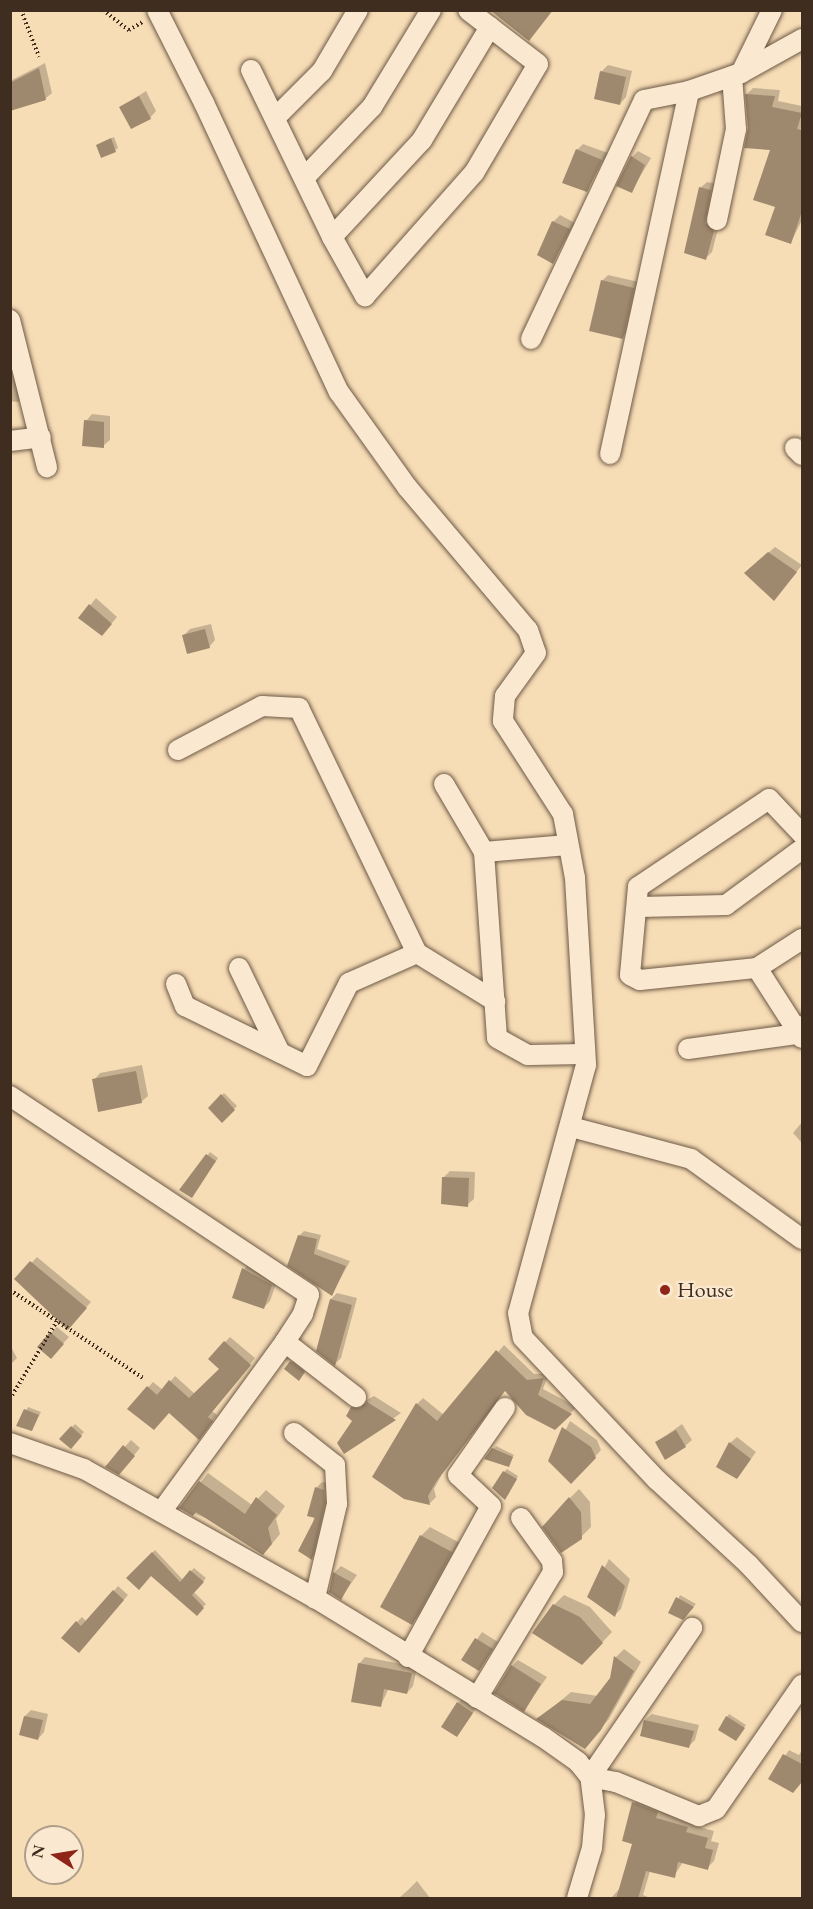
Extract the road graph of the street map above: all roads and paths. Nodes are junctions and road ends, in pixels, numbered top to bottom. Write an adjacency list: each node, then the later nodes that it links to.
1 (21, 10): 10 (path)
2 (103, 10): 7 (path)
3 (358, 10): 14 (street)
4 (431, 10): 15 (street)
5 (468, 10): 8 (street)
6 (772, 10): 12 (street)
7 (157, 12): 27 (street)
8 (490, 27): 17 (street); 17 (street)
9 (802, 39): 12 (street)
10 (39, 57)
11 (251, 70): 14 (street)
12 (736, 74): 13 (street); 16 (street)
13 (689, 91): 19 (street); 22 (street)
14 (276, 117): 15 (street)
15 (305, 177): 17 (street)
16 (717, 220)
17 (332, 237)
18 (10, 320): 20 (street)
19 (531, 339)
20 (41, 437): 21 (street); 23 (street)
21 (10, 441)
22 (610, 454)
23 (47, 467)
24 (178, 750): 32 (street)
25 (444, 784): 29 (street)
26 (802, 834): 30 (street)
27 (568, 845): 29 (street); 40 (street)
28 (802, 849): 30 (street)
29 (484, 852): 36 (street)
30 (639, 907): 34 (street)
31 (802, 939): 34 (street)
32 (417, 953): 36 (street); 39 (street)
33 (239, 968): 39 (street)
34 (757, 968): 37 (street)
35 (176, 984): 39 (street)
36 (495, 1001): 40 (street)
37 (801, 1033): 38 (street)
38 (688, 1049)
39 (280, 1053)
40 (585, 1054): 42 (street)
41 (10, 1096): 46 (street)
42 (571, 1127): 43 (street); 56 (street)
43 (802, 1239)
44 (10, 1290): 45 (path)
45 (57, 1321): 47 (path); 49 (path)
46 (285, 1342): 48 (street); 53 (street)
47 (143, 1378)
48 (356, 1397)
49 (10, 1399)
50 (505, 1408): 58 (street)
51 (294, 1433): 55 (street)
52 (10, 1443): 53 (street)
53 (161, 1512): 55 (street)
54 (521, 1518): 60 (street)
55 (315, 1598): 58 (street)
56 (802, 1622)
57 (692, 1628): 61 (street)
58 (408, 1657): 60 (street)
59 (802, 1684): 61 (street)
60 (477, 1698): 61 (street)
61 (590, 1777): 62 (street)
62 (577, 1899)

